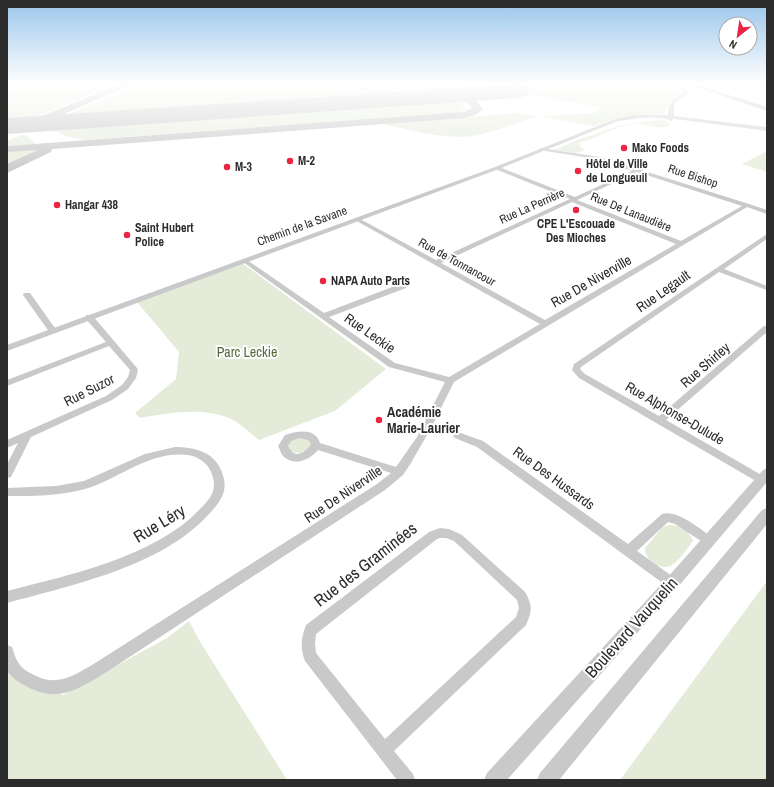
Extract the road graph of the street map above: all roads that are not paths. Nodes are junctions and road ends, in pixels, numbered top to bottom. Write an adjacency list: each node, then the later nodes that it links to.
1 (625, 121): 4 (street, Chemin de la Savane)
2 (695, 121): 3 (street, Chemin de la Savane)
3 (767, 130)
4 (542, 149): 5 (street, Chemin de la Savane); 6 (street, Rue Bishop)
5 (497, 168): 7 (street, Rue De Lanaudière); 10 (street, Chemin de la Savane)
6 (638, 170): 7 (street, Rue La Perrière); 8 (street, Rue Bishop)
7 (573, 200): 12 (street, Rue De Lanaudière); 14 (street, Rue La Perrière)
8 (747, 205): 9 (street, Rue Bishop); 12 (street, Rue De Niverville)
9 (767, 212)
10 (358, 220): 13 (street, Chemin de la Savane); 14 (street, Rue de Tonnancour)
11 (767, 236): 15 (street, Rue Legault)
12 (682, 244): 21 (street, Rue De Niverville)
13 (244, 261): 19 (street, Rue Leckie); 20 (street, Chemin de la Savane)
14 (435, 263): 21 (street, Rue de Tonnancour)
15 (718, 269): 17 (street); 26 (street, Rue Legault)
16 (403, 286): 19 (street, Rue Leckie)
17 (767, 288)
18 (27, 295): 23 (street)
19 (323, 316): 27 (street, Rue Leckie)
20 (89, 317): 23 (street, Chemin de la Savane); 24 (street, Rue Suzor)
21 (546, 324): 27 (street, Rue De Niverville)
22 (767, 328): 29 (street, Rue Shirley)
23 (53, 331): 25 (street, Chemin de la Savane)
24 (110, 343): 28 (street); 30 (street, Rue Suzor)
25 (7, 348)
26 (576, 370): 29 (street, Rue Alphonse-Dulude)
27 (450, 380): 34 (street, Rue De Niverville)
28 (7, 382)
29 (659, 421): 36 (street, Rue Alphonse-Dulude)
30 (27, 436): 32 (street, Rue Suzor); 35 (street)
31 (458, 436): 40 (street, Rue Des Hussards)
32 (7, 444)
33 (316, 444): 34 (street)
34 (398, 472): 43 (street, Rue De Niverville)
35 (7, 474)
36 (764, 476): 39 (street, Boulevard Vauquelin)
37 (7, 492): 42 (street, Rue Léry)
38 (767, 514): 47 (street, Boulevard Vauquelin)
39 (708, 540): 40 (street); 41 (street, Boulevard Vauquelin)
40 (629, 551): 41 (street, Rue Des Hussards)
41 (672, 583): 46 (street, Boulevard Vauquelin)
42 (7, 597)
43 (7, 652)
44 (384, 750): 44 (street, Rue des Graminées); 45 (street, Rue des Graminées)
45 (407, 780)
46 (494, 780)
47 (547, 780)

